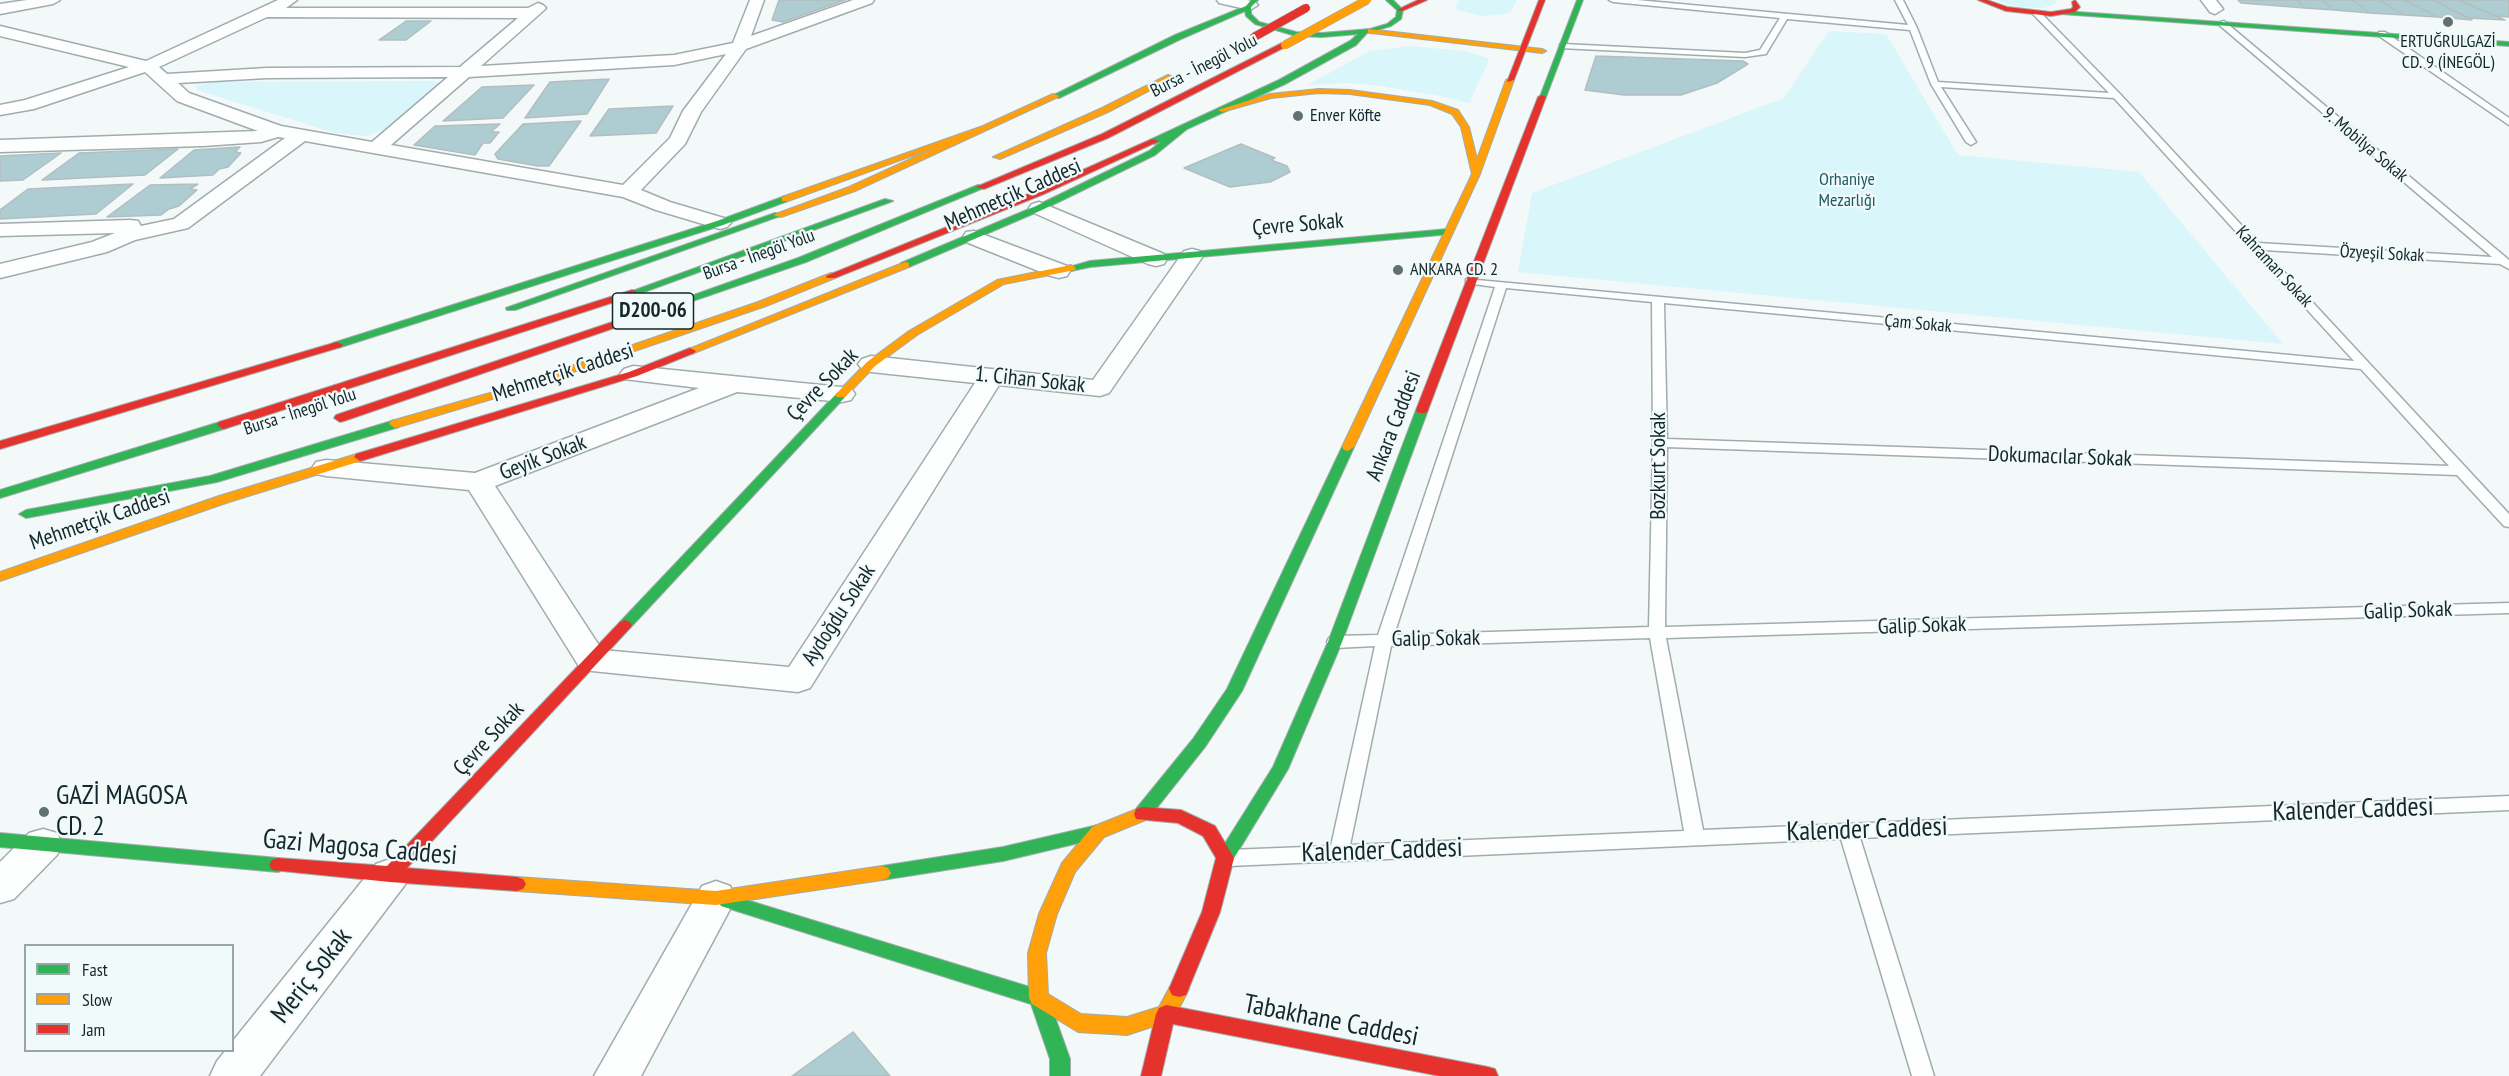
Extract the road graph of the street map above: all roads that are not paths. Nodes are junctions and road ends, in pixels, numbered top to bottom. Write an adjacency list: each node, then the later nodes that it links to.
1 (53, 0): 20 (street)
2 (547, 0): 23 (street)
3 (757, 0): 36 (street)
4 (867, 0): 36 (street)
5 (1224, 0): 18 (street)
6 (1321, 0): 34 (main road, Bursa - İnegöl Yolu, bridge)
7 (1367, 0): 83 (main road, Bursa - İnegöl Yolu / D200-06, bridge)
8 (1389, 0): 22 (main road)
9 (1424, 0): 22 (main road)
10 (1542, 0): 32 (main road, Ankara Caddesi)
11 (1580, 0): 37 (main road, Ankara Caddesi)
12 (1613, 0): 26 (lane)
13 (1899, 0): 28 (lane)
14 (1964, 0): 16 (main road)
15 (2073, 0): 24 (main road)
16 (1982, 1): 25 (main road)
17 (283, 3): 19 (street)
18 (1251, 4): 30 (main road); 49 (main road)
19 (256, 7): 23 (street); 39 (street)
20 (0, 9)
21 (2218, 10): 24 (main road); 31 (main road); 33 (main road); 70 (lane, 9. Mobilya Sokak)
22 (1400, 12): 27 (main road); 30 (main road)
23 (531, 13): 40 (street)
24 (2064, 13): 25 (main road)
25 (2037, 14): 45 (lane, Kahraman Sokak)
26 (1785, 16): 28 (lane); 37 (lane)
27 (1419, 17)
28 (1913, 28): 43 (lane)
29 (0, 31): 39 (street)
30 (1368, 31): 38 (main road); 48 (main road)
31 (2509, 33)
32 (1521, 34): 37 (main road); 38 (main road, Ankara Caddesi)
33 (2382, 34): 35 (main road); 50 (lane)
34 (1248, 40)
35 (2509, 44)
36 (740, 46): 40 (street); 59 (street)
37 (1563, 46): 38 (main road); 73 (main road, Ankara Caddesi)
38 (1522, 49): 58 (main road, Ankara Caddesi)
39 (148, 66): 42 (street); 46 (street)
40 (463, 72): 42 (street); 56 (street)
41 (1179, 73): 57 (main road, Bursa - İnegöl Yolu)
42 (163, 79): 52 (street)
43 (1935, 84): 45 (lane); 54 (lane)
44 (0, 94): 46 (street)
45 (2116, 96): 67 (lane, Kahraman Sokak)
46 (28, 105): 47 (street)
47 (0, 110)
48 (1222, 110): 51 (main road); 58 (main road)
49 (1019, 114): 62 (main road); 76 (main road)
50 (2509, 122)
51 (1184, 128): 61 (main road, Mehmetçik Caddesi); 93 (main road)
52 (276, 131): 53 (street); 55 (street)
53 (300, 136): 56 (street); 63 (street)
54 (1971, 142)
55 (0, 146)
56 (375, 149): 59 (street)
57 (987, 161)
58 (1476, 174): 65 (main road, Ankara Caddesi)
59 (628, 192): 62 (street)
60 (900, 197): 92 (main road, Bursa - İnegöl Yolu / D200-06)
61 (1039, 208): 66 (main road, Mehmetçik Caddesi); 69 (street)
62 (720, 223): 85 (main road)
63 (181, 224): 64 (street); 71 (street)
64 (0, 230)
65 (1448, 232): 68 (main road, Çevre Sokak); 103 (main road, Ankara Caddesi)
66 (974, 237): 72 (street); 79 (main road, Mehmetçik Caddesi)
67 (2255, 246): 70 (lane, Özyeşil Sokak); 78 (lane, Kahraman Sokak)
68 (1192, 256): 69 (main road, Çevre Sokak); 80 (street, 1. Cihan Sokak)
69 (1156, 259): 72 (main road, Çevre Sokak)
70 (2507, 263)
71 (0, 271)
72 (1059, 271): 77 (main road, Çevre Sokak)
73 (1470, 281): 74 (lane, Çam Sokak); 100 (main road, Ankara Caddesi)
74 (1502, 284): 75 (lane, Çam Sokak); 99 (lane)
75 (1658, 299): 78 (lane, Çam Sokak); 84 (lane, Bozkurt Sokak)
76 (494, 314)
77 (871, 364): 80 (street, 1. Cihan Sokak); 82 (main road, Çevre Sokak)
78 (2365, 366): 88 (lane, Kahraman Sokak)
79 (633, 374): 81 (street, Geyik Sokak); 87 (main road, Mehmetçik Caddesi)
80 (992, 376): 101 (street, Aydoğdu Sokak)
81 (736, 383): 82 (street, Geyik Sokak); 91 (street, Geyik Sokak)
82 (842, 394): 101 (main road, Çevre Sokak)
83 (331, 422)
84 (1660, 443): 88 (lane, Dokumacılar Sokak); 98 (lane, Bozkurt Sokak)
85 (0, 445)
86 (55, 462): 90 (main road)
87 (326, 468): 91 (street); 96 (main road, Mehmetçik Caddesi)
88 (2461, 471): 95 (lane, Kahraman Sokak)
89 (162, 474): 93 (main road)
90 (0, 480)
91 (478, 483): 101 (street, Geyik Sokak)
92 (0, 494)
93 (26, 514): 94 (main road)
94 (9, 519)
95 (2509, 523)
96 (0, 577)
97 (2509, 608): 98 (lane, Galip Sokak)
98 (1657, 634): 99 (lane, Galip Sokak); 106 (lane, Bozkurt Sokak)
99 (1384, 641): 100 (lane, Galip Sokak); 109 (lane)
100 (1335, 642): 110 (main road, Ankara Caddesi)
101 (592, 660): 111 (main road, Çevre Sokak)
102 (2509, 803): 104 (lane, Kalender Caddesi)
103 (1142, 814): 105 (main road); 110 (main road)
104 (1848, 831): 106 (lane, Kalender Caddesi); 121 (lane)
105 (1098, 832): 113 (main road); 114 (main road)
106 (1695, 838): 109 (lane, Kalender Caddesi)
107 (0, 840): 108 (main road, Gazi Magosa Caddesi)
108 (44, 843): 111 (main road, Gazi Magosa Caddesi); 112 (street)
109 (1339, 853): 110 (lane, Kalender Caddesi)
110 (1225, 858): 115 (main road)
111 (390, 875): 113 (main road, Gazi Magosa Caddesi); 116 (street, Meriç Sokak)
112 (0, 887)
113 (716, 898): 114 (main road); 117 (street)
114 (1039, 998): 115 (main road); 118 (main road)
115 (1166, 1014): 119 (main road); 120 (main road, Tabakhane Caddesi)
116 (233, 1076)
117 (616, 1076)
118 (1060, 1076)
119 (1151, 1076)
120 (1488, 1076)
121 (1923, 1076)

